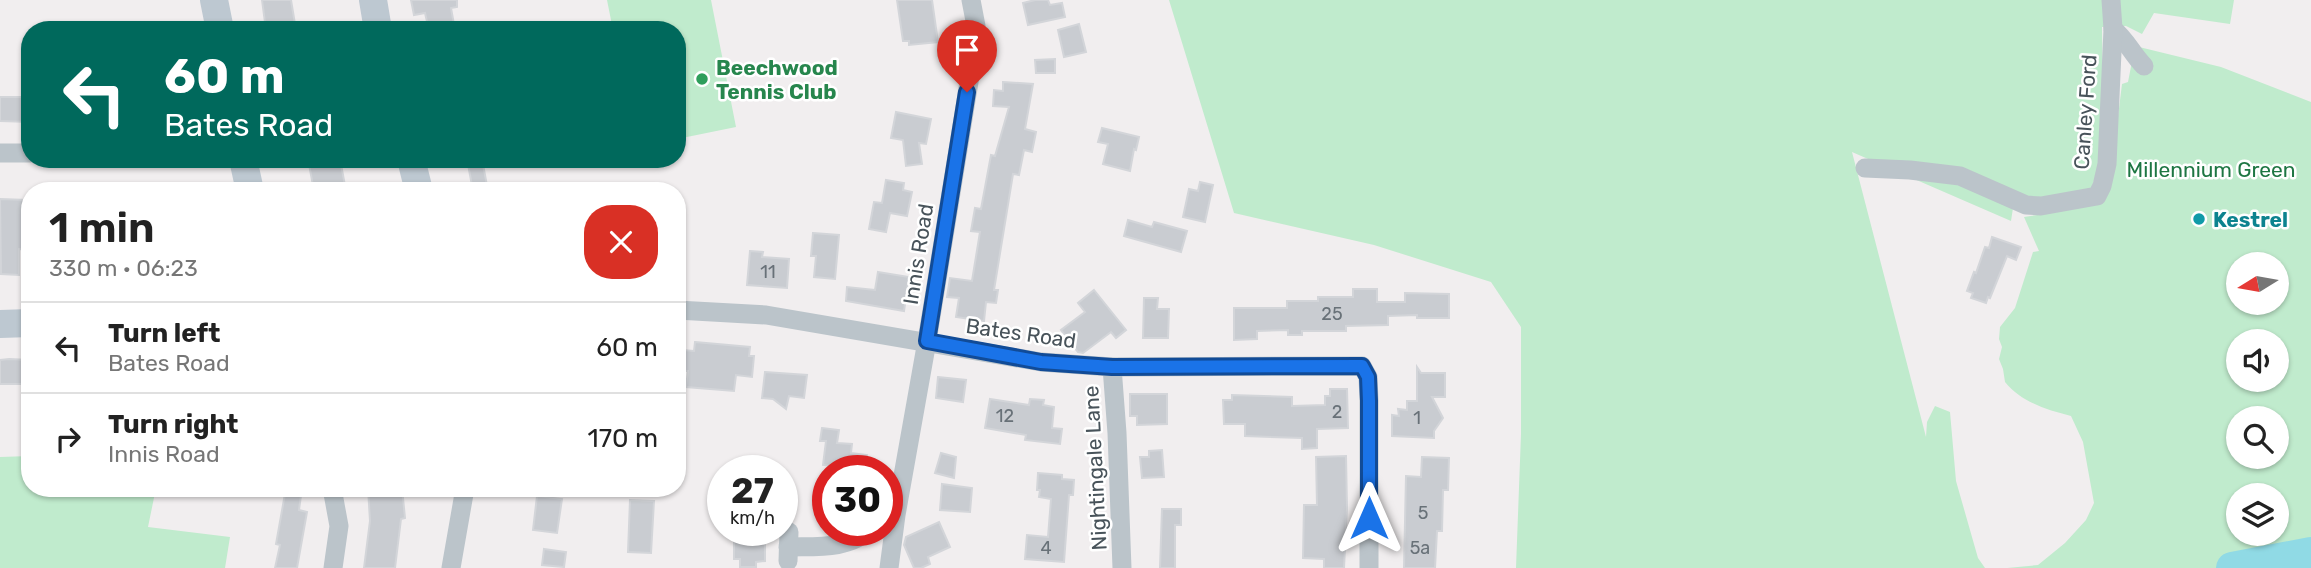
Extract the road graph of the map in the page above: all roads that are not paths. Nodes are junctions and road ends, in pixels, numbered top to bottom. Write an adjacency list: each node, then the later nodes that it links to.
1 (214, 0): 5 (street)
2 (373, 0): 6 (street)
3 (971, 0): 15 (street, Innis Road)
4 (2111, 0): 7 (street, Canley Ford)
5 (218, 21)
6 (376, 21)
7 (2112, 29): 8 (street); 11 (street, Canley Ford)
8 (2144, 66)
9 (0, 153): 10 (street)
10 (21, 153)
11 (1865, 168)
12 (686, 311): 15 (street, Bates Road)
13 (21, 323): 14 (street)
14 (0, 324)
15 (927, 341): 16 (street, Bates Road); 17 (street, Innis Road)
16 (1112, 367): 26 (street, Nightingale Lane); 27 (street, Bates Road)
17 (903, 460)
18 (333, 497): 23 (street)
19 (463, 497): 24 (street)
20 (812, 545): 22 (street)
21 (890, 546): 25 (street, Innis Road)
22 (788, 547)
23 (333, 568)
24 (451, 568)
25 (889, 568)
26 (1122, 568)
27 (1369, 568)

